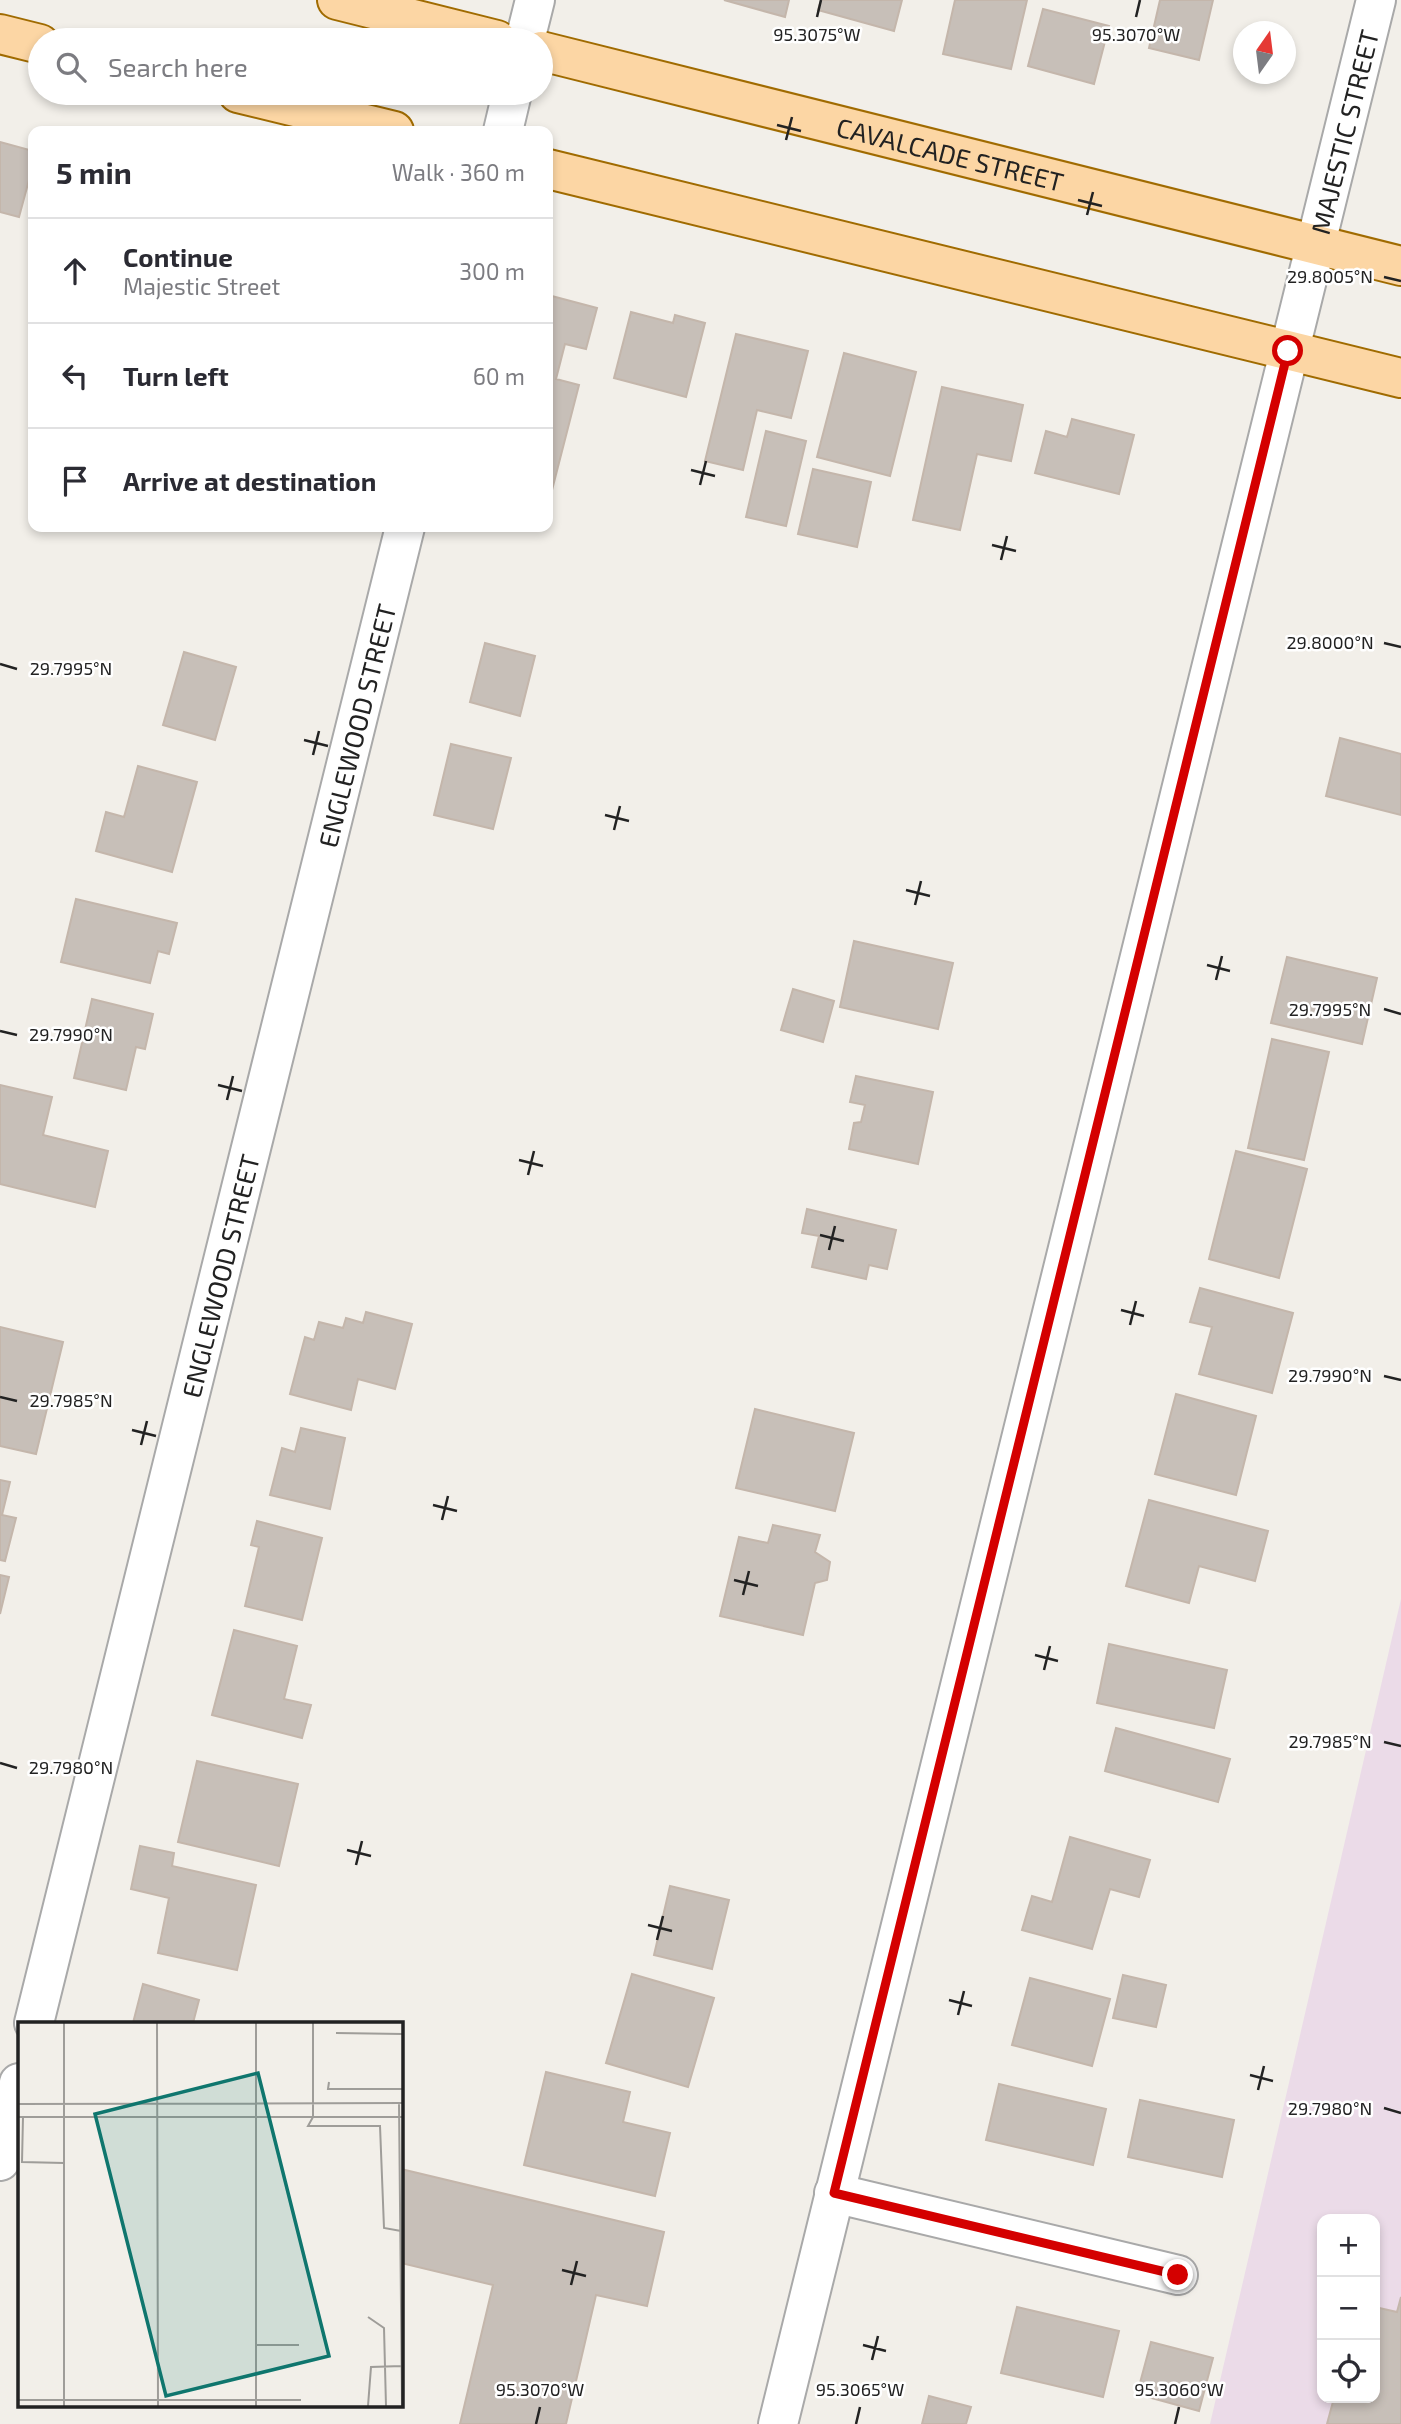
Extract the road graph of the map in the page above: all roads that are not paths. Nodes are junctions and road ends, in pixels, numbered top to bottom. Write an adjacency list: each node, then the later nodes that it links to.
1 (337, 0): 4 (main road)
2 (535, 0): 5 (street)
3 (1376, 0): 14 (street, MAJESTIC STREET)
4 (449, 28)
5 (528, 28)
6 (0, 34): 7 (main road)
7 (28, 41)
8 (553, 54): 14 (main road, CAVALCADE STREET)
9 (287, 105): 11 (main road)
10 (509, 105): 12 (street)
11 (373, 126)
12 (504, 126)
13 (553, 170): 16 (main road)
14 (1314, 244): 15 (main road, CAVALCADE STREET); 16 (street, MAJESTIC STREET)
15 (1401, 266)
16 (1288, 351): 17 (main road); 22 (street, MAJESTIC STREET)
17 (1401, 377)
18 (404, 532): 19 (street, ENGLEWOOD STREET)
19 (34, 2022)
20 (18, 2087): 21 (street)
21 (0, 2161)
22 (834, 2193): 23 (street); 24 (street, MAJESTIC STREET)
23 (1178, 2275)
24 (778, 2424)

